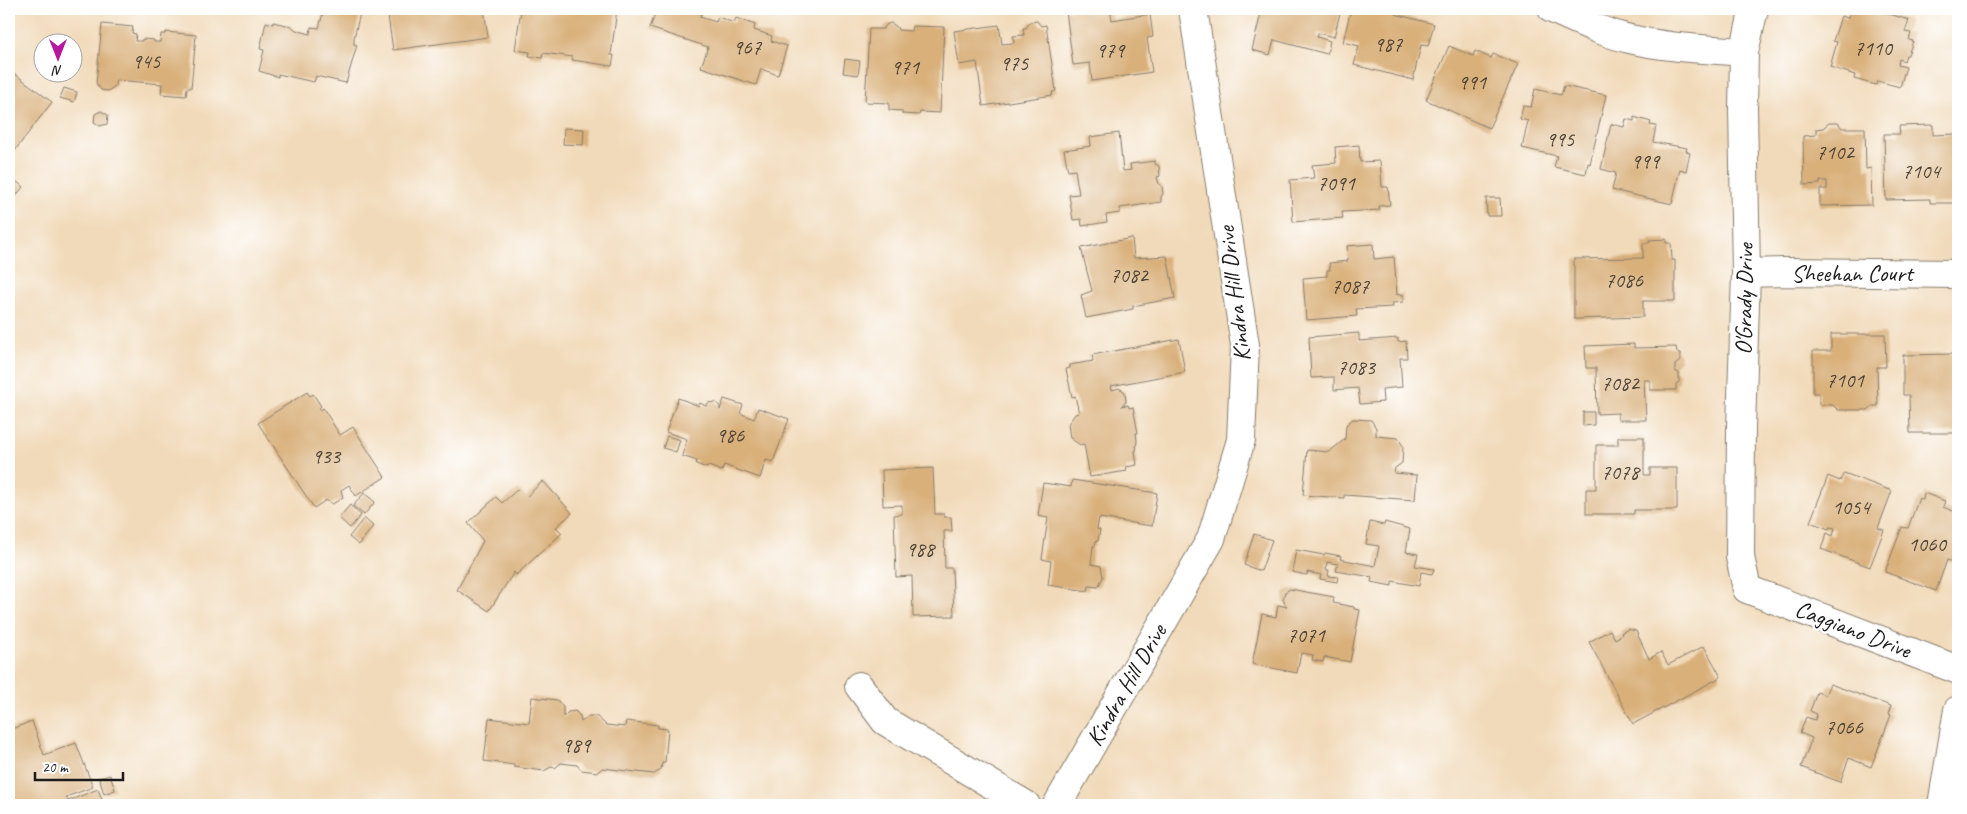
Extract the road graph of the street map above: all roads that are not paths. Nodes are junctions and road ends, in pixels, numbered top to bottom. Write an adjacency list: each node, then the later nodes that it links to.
1 (1193, 9): 12 (street, Kindra Hill Drive)
2 (1552, 9): 4 (street)
3 (1754, 9): 4 (street, O'Grady Drive)
4 (1744, 52): 5 (street, O'Grady Drive)
5 (1746, 273): 6 (street, Sheehan Court); 7 (street, O'Grady Drive)
6 (1958, 274)
7 (1748, 589): 8 (street, Caggiano Drive)
8 (1958, 670)
9 (859, 686): 11 (street)
10 (1958, 710): 13 (street)
11 (1026, 805)
12 (1057, 805)
13 (1942, 805)

